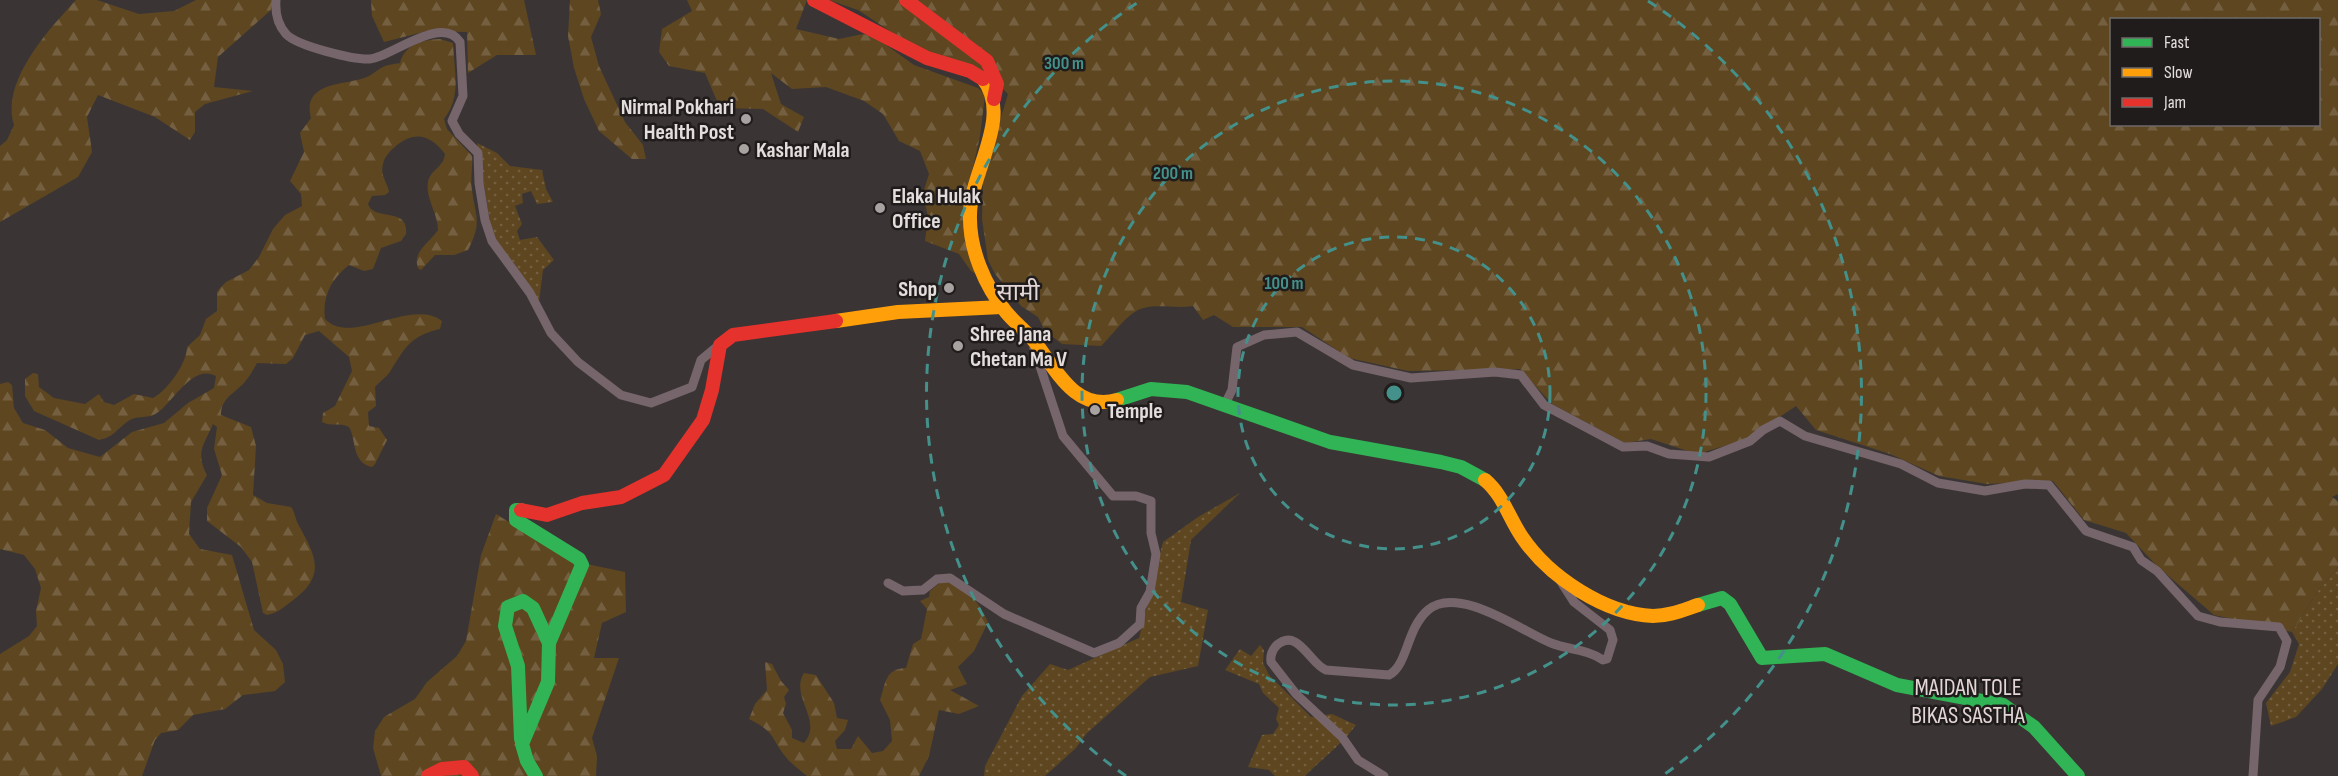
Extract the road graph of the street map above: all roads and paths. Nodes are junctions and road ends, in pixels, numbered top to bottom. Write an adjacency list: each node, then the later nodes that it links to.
1 (276, 0): 7 (street)
2 (813, 0): 4 (main road)
3 (906, 0): 4 (main road)
4 (994, 102): 5 (main road)
5 (1002, 307): 6 (main road); 7 (main road)
6 (1030, 337): 8 (main road); 10 (street)
7 (720, 345): 11 (main road)
8 (1226, 402): 9 (main road); 18 (street)
9 (1554, 569): 16 (street); 17 (main road)
10 (888, 582)
11 (549, 643): 12 (main road); 12 (main road)
12 (522, 744): 15 (main road)
13 (428, 776): 14 (main road)
14 (472, 776)
15 (536, 776)
16 (1384, 776)
17 (2078, 776)
18 (2253, 776)

